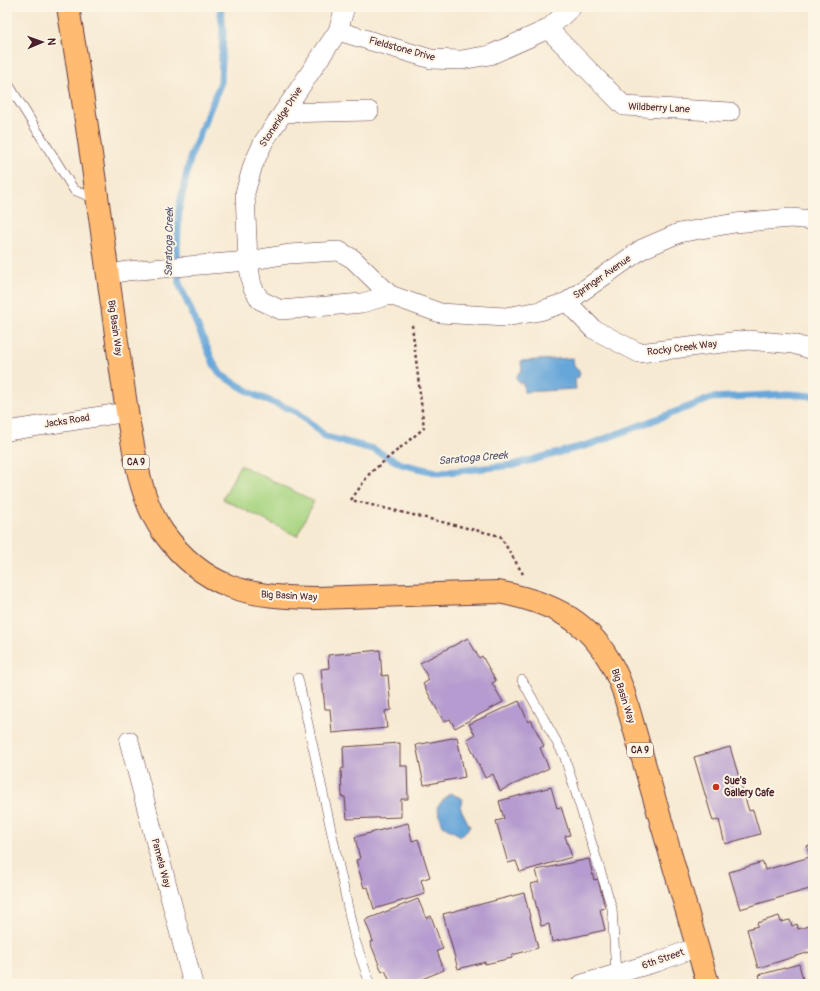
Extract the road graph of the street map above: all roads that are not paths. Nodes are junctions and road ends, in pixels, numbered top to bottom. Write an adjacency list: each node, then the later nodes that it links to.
1 (68, 7): 10 (main road, Big Basin Way / CA 9)
2 (345, 7): 5 (street, Stoneridge Drive)
3 (572, 7): 4 (street, Fieldstone Drive)
4 (548, 29): 5 (street, Fieldstone Drive); 8 (street, Wildberry Lane)
5 (338, 31): 9 (street, Stoneridge Drive)
6 (7, 82): 10 (lane)
7 (369, 111): 9 (street)
8 (730, 112)
9 (283, 113): 12 (street, Stoneridge Drive)
10 (97, 200): 13 (main road, Big Basin Way / CA 9)
11 (813, 220): 15 (street, Springer Avenue)
12 (248, 261): 13 (street, Springer Avenue); 14 (street, Springer Avenue); 14 (street)
13 (108, 275): 17 (main road, Big Basin Way / CA 9)
14 (390, 295): 15 (street, Springer Avenue)
15 (567, 302): 16 (street, Rocky Creek Way)
16 (813, 350)
17 (127, 412): 18 (street, Jacks Road); 22 (main road, Big Basin Way / CA 9)
18 (7, 431)
19 (298, 678): 25 (lane)
20 (522, 680): 23 (lane)
21 (129, 741): 24 (street, Pamela Way)
22 (698, 947): 23 (street, 6th Street); 27 (main road, Big Basin Way / CA 9)
23 (616, 974): 26 (street, 6th Street)
24 (193, 984)
25 (370, 984)
26 (582, 984)
27 (708, 984)

